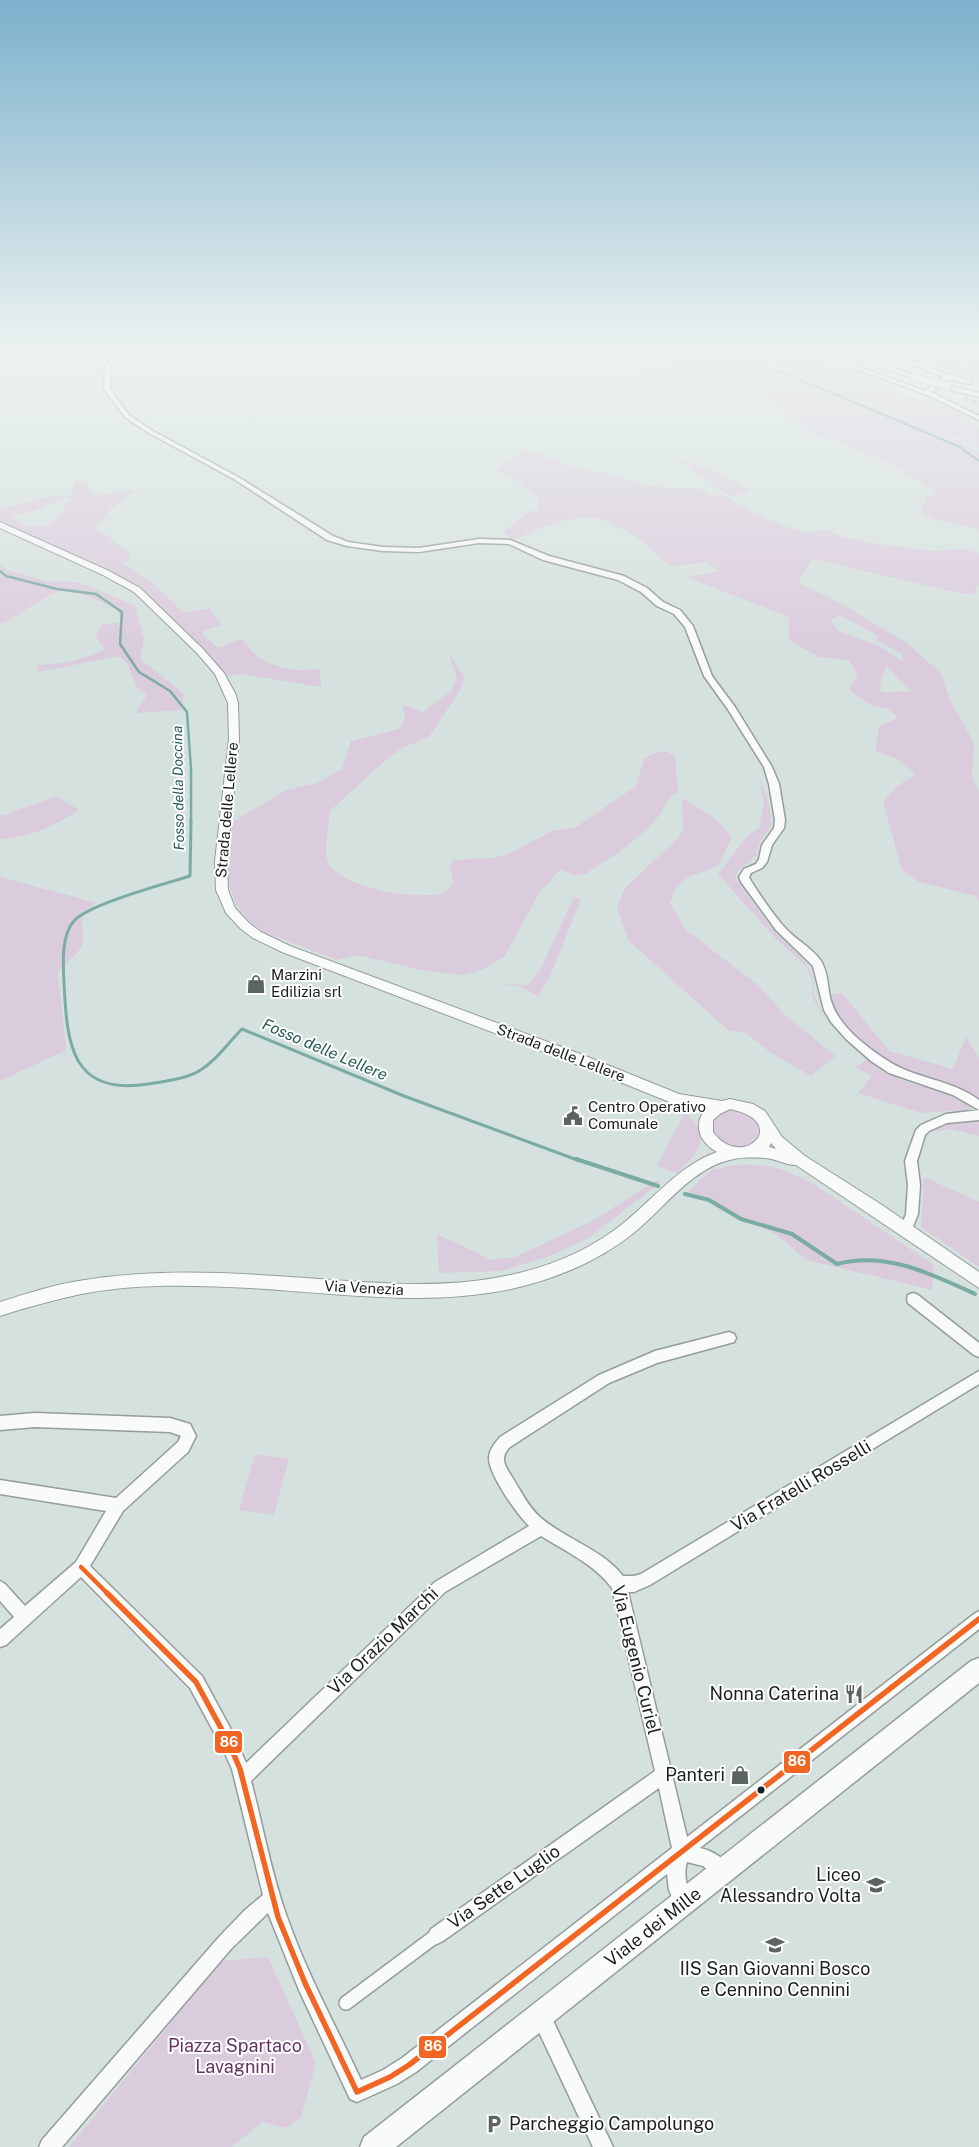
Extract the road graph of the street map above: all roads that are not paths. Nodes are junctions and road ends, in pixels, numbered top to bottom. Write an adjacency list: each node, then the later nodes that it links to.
1 (181, 448): 5 (street)
2 (0, 525): 3 (street, Strada delle Lellere)
3 (677, 1099): 4 (street, Strada delle Lellere); 8 (street, Strada delle Lellere)
4 (720, 1106): 7 (street); 8 (street)
5 (979, 1106)
6 (979, 1115): 13 (street)
7 (768, 1129): 9 (street); 11 (street)
8 (708, 1133): 10 (street); 12 (street, Via Venezia)
9 (752, 1152): 10 (street); 11 (street)
10 (733, 1153): 12 (street, Via Venezia)
11 (802, 1163): 13 (street)
12 (695, 1169): 16 (street, Via Venezia)
13 (906, 1230): 14 (street)
14 (979, 1281)
15 (913, 1299): 18 (street)
16 (0, 1309)
17 (729, 1338): 23 (street, Via Eugenio Curiel)
18 (979, 1352)
19 (979, 1378): 25 (street, Via Fratelli Rosselli)
20 (0, 1422): 22 (street)
21 (0, 1487): 22 (street)
22 (118, 1506): 24 (street)
23 (542, 1527): 25 (street, Via Eugenio Curiel); 32 (street, Via Orazio Marchi)
24 (80, 1567): 27 (street); 32 (street)
25 (619, 1584): 31 (street, Via Eugenio Curiel)
26 (0, 1588): 27 (street)
27 (24, 1617): 29 (street)
28 (979, 1619): 33 (street)
29 (0, 1639)
30 (979, 1669): 34 (main road, Viale dei Mille)
31 (664, 1774): 33 (street, Via Eugenio Curiel); 37 (street, Via Sette Luglio)
32 (242, 1778): 35 (street)
33 (682, 1852): 34 (street); 35 (street); 36 (street, Via Eugenio Curiel)
34 (723, 1871): 36 (main road, Viale dei Mille)
35 (272, 1899): 40 (street)
36 (683, 1903): 39 (main road, Viale dei Mille)
37 (437, 1935): 38 (street, Via Sette Luglio)
38 (346, 2002)
39 (540, 2015): 41 (main road, Viale dei Mille); 42 (street)
40 (48, 2147)
41 (374, 2147)
42 (603, 2147)

